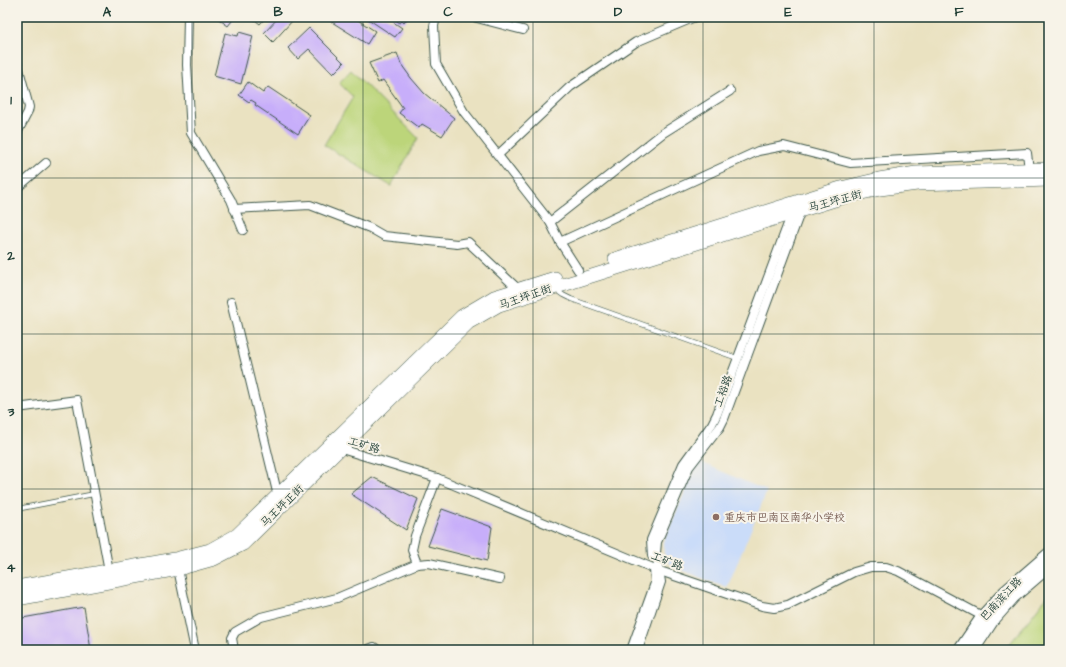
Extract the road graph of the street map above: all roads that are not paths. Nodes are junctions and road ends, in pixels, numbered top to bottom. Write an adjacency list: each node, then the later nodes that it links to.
1 (188, 17): 15 (street)
2 (436, 17): 9 (street)
3 (473, 17): 5 (street)
4 (695, 17): 9 (street)
5 (523, 30)
6 (17, 62): 8 (street)
7 (730, 91): 17 (street)
8 (17, 133)
9 (498, 156): 17 (street)
10 (46, 163): 14 (street)
11 (1049, 169): 12 (main road, 马王坪正街)
12 (1028, 170): 19 (street); 20 (main road, 马王坪正街)
13 (1049, 180): 16 (main road, 马王坪正街)
14 (17, 188)
15 (234, 209): 18 (street); 22 (street)
16 (797, 212): 21 (main road, 马王坪正街); 24 (street, 工裕路); 35 (street, 工裕路)
17 (550, 222): 19 (street)
18 (243, 230)
19 (560, 242): 20 (street)
20 (578, 270): 22 (main road, 马王坪正街)
21 (553, 288): 24 (lane); 26 (main road, 马王坪正街)
22 (518, 289): 26 (main road, 马王坪正街)
23 (231, 302): 29 (street)
24 (737, 358): 35 (street, 工裕路)
25 (17, 408): 28 (street)
26 (334, 447): 27 (street, 工矿路); 29 (main road, 马王坪正街); 34 (main road, 马王坪正街)
27 (437, 478): 32 (street); 35 (street, 工矿路)
28 (95, 494): 30 (lane); 36 (street)
29 (278, 496): 36 (main road, 马王坪正街)
30 (17, 509)
31 (1049, 554): 40 (main road, 巴南滨江路)
32 (417, 564): 37 (street); 42 (street)
33 (1049, 566): 40 (main road, 巴南滨江路)
34 (178, 569): 39 (main road, 马王坪正街); 41 (street)
35 (657, 570): 40 (street, 工矿路); 45 (street); 46 (street)
36 (109, 571): 38 (main road, 马王坪正街)
37 (500, 579)
38 (17, 587)
39 (17, 599)
40 (988, 619): 47 (main road, 巴南滨江路); 48 (main road, 巴南滨江路)
41 (195, 650)
42 (234, 650)
43 (366, 650): 44 (street)
44 (378, 650)
45 (631, 650)
46 (638, 650)
47 (960, 650)
48 (973, 650)

